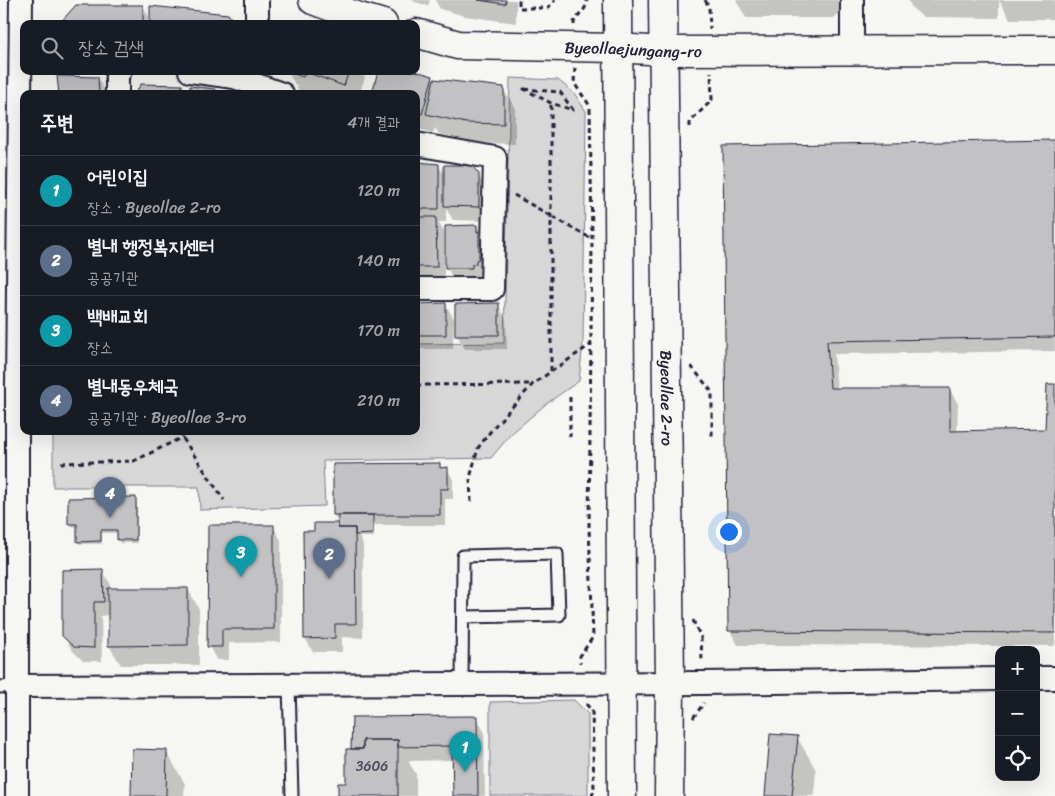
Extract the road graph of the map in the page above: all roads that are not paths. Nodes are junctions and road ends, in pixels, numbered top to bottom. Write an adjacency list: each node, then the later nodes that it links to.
1 (21, 0): 7 (street)
2 (257, 0): 8 (street)
3 (313, 0): 9 (street)
4 (618, 0): 11 (street)
5 (663, 0): 14 (street, Byeollae 2-ro)
6 (852, 0): 12 (street)
7 (21, 20)
8 (257, 20)
9 (369, 20)
10 (420, 34): 11 (street, Byeollaejungang-ro)
11 (617, 48): 14 (street, Byeollaejungang-ro); 29 (street)
12 (852, 50): 13 (street, Byeollaejungang-ro); 14 (street, Byeollaejungang-ro)
13 (1055, 50)
14 (664, 52): 30 (street, Byeollae 2-ro)
15 (20, 75): 19 (street)
16 (117, 75): 20 (street)
17 (219, 75): 18 (street)
18 (257, 83): 21 (street)
19 (20, 90)
20 (117, 90)
21 (273, 90)
22 (20, 96): 33 (street)
23 (420, 145): 24 (street)
24 (420, 289)
25 (462, 616): 25 (lane); 32 (lane)
26 (1040, 678): 27 (street)
27 (1055, 678)
28 (995, 679): 30 (street)
29 (621, 683): 30 (street); 32 (street); 36 (street)
30 (670, 683): 37 (street, Byeollae 2-ro)
31 (290, 684): 32 (street); 33 (street); 35 (lane)
32 (462, 684)
33 (8, 686): 34 (street)
34 (16, 796)
35 (292, 796)
36 (622, 796)
37 (669, 796)

